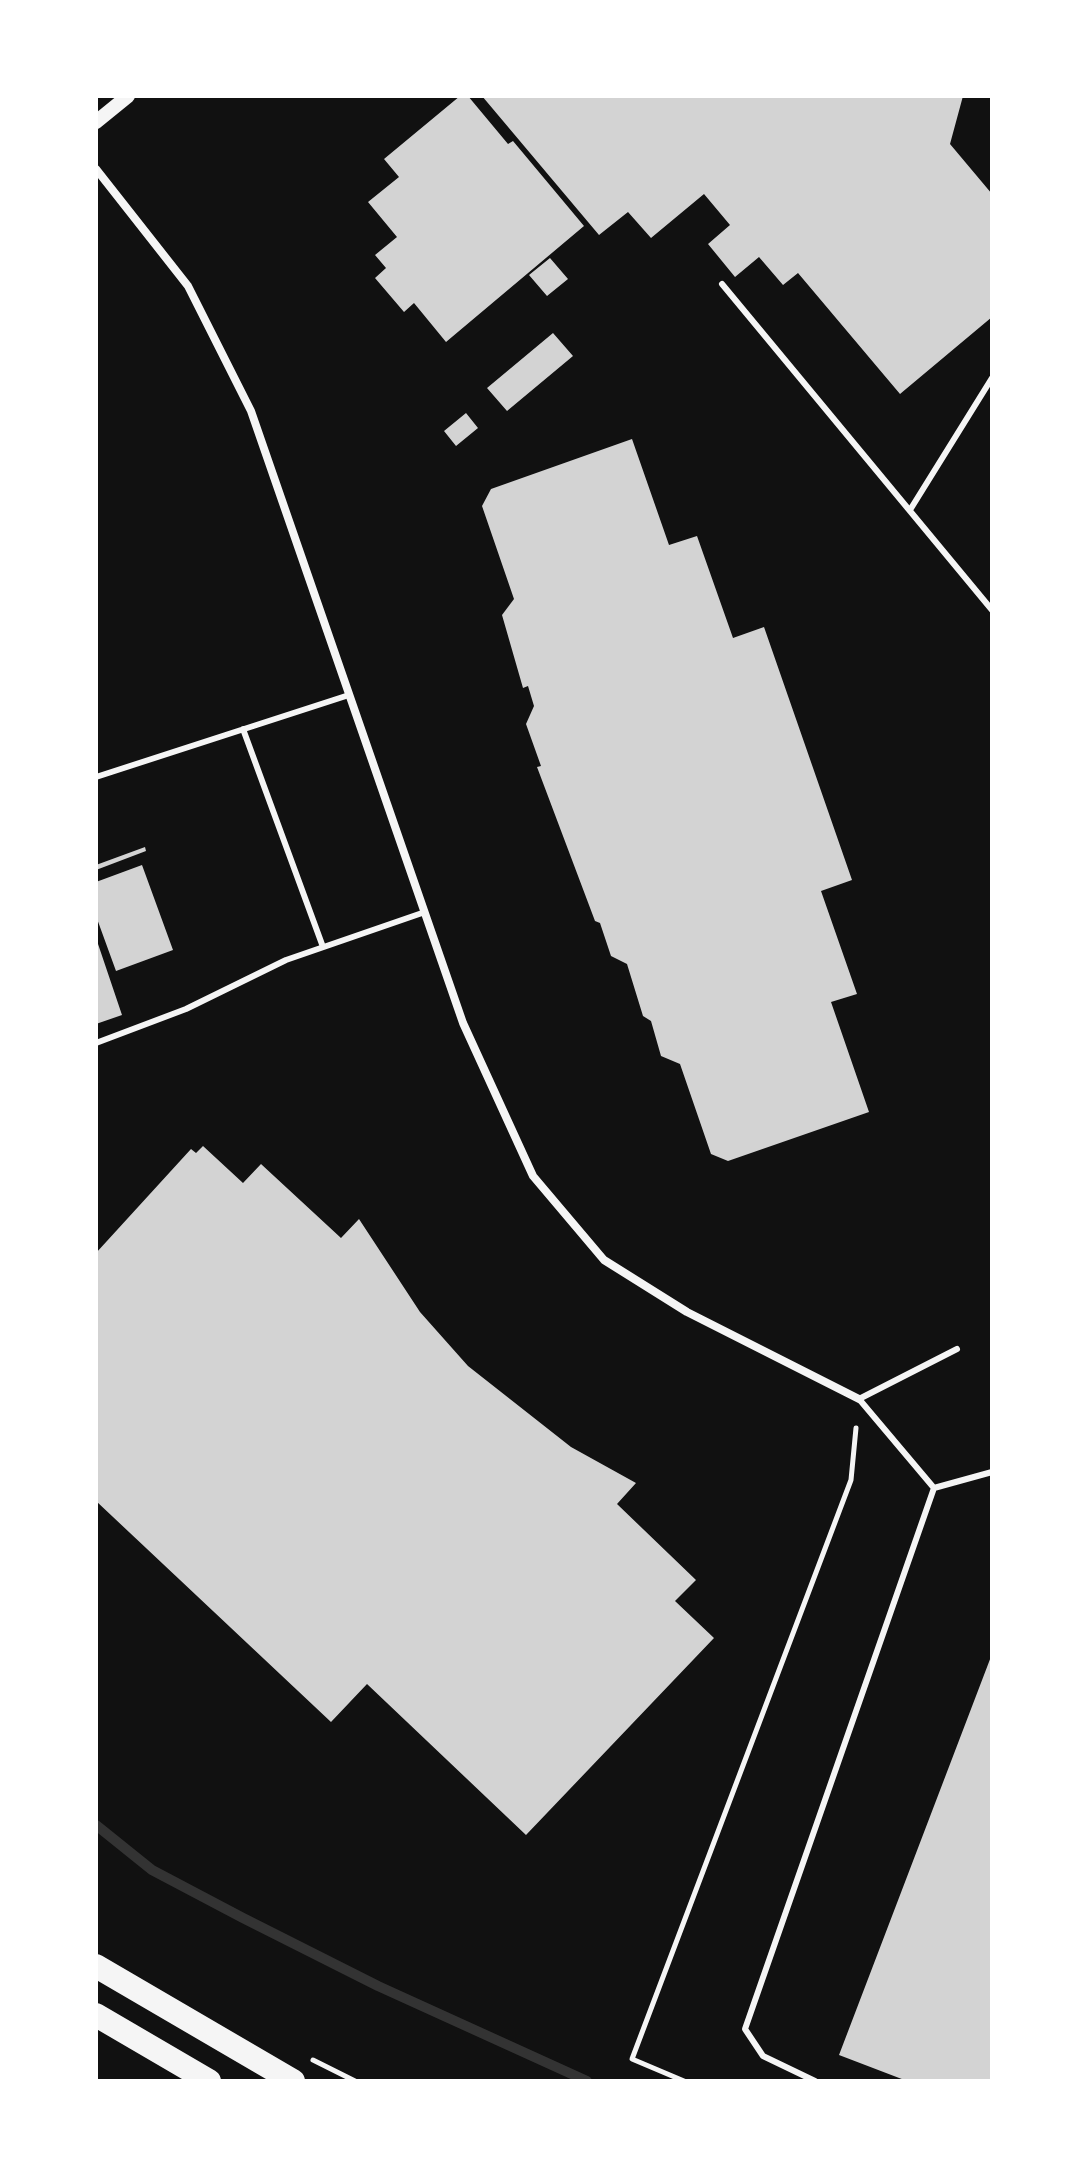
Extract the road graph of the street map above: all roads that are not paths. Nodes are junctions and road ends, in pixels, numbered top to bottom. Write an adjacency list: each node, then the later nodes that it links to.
1 (128, 96): 2 (street)
2 (96, 122)
3 (96, 169): 8 (street)
4 (722, 284): 6 (lane)
5 (992, 378): 6 (lane)
6 (910, 510): 7 (lane)
7 (992, 610)
8 (349, 695): 9 (lane); 11 (street)
9 (243, 729): 10 (lane); 12 (lane)
10 (96, 777)
11 (425, 912): 12 (lane); 15 (street)
12 (323, 947): 13 (lane)
13 (96, 1043)
14 (957, 1349): 15 (lane)
15 (859, 1399): 17 (lane)
16 (992, 1472): 17 (lane)
17 (934, 1488): 22 (lane)
18 (96, 1966): 21 (highway)
19 (96, 2015): 20 (highway)
20 (209, 2081)
21 (293, 2081)
22 (815, 2081)

